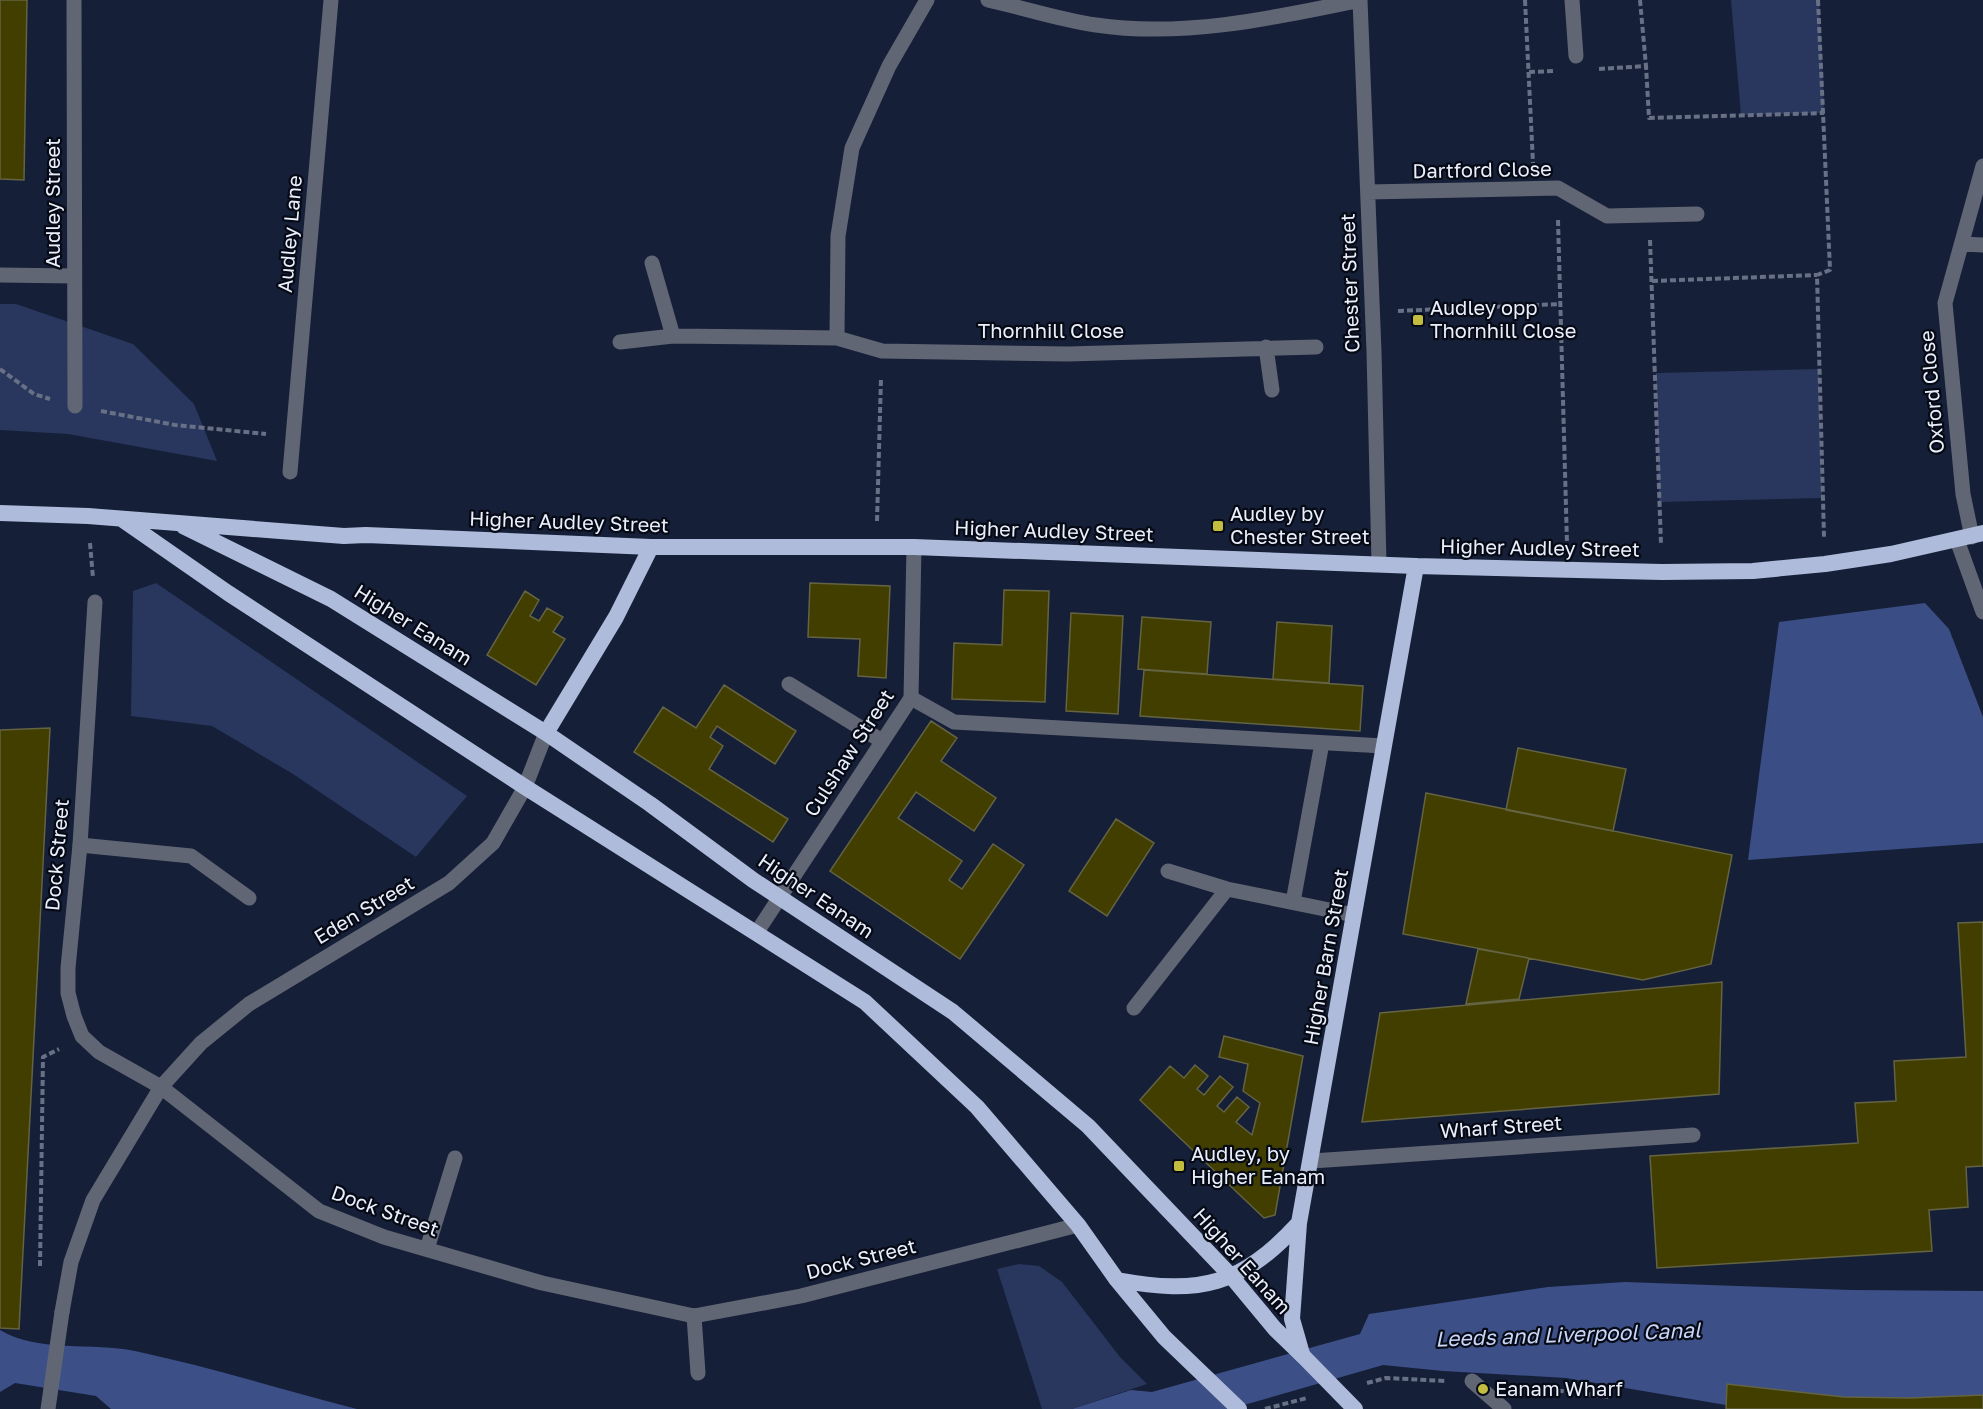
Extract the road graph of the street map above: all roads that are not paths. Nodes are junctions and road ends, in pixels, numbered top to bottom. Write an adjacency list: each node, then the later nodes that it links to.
1 (75, 0): 15 (street, Audley Street)
2 (331, 0): 23 (street, Audley Lane)
3 (927, 0): 17 (street)
4 (988, 0): 5 (street)
5 (1360, 0): 9 (street, Chester Street)
6 (1572, 0): 7 (street)
7 (1576, 56)
8 (1983, 166): 11 (street, Oxford Close)
9 (1368, 192): 10 (street, Dartford Close); 30 (street, Chester Street)
10 (1696, 214)
11 (1962, 244): 12 (street); 27 (street, Oxford Close)
12 (1983, 245)
13 (652, 263): 16 (street)
14 (0, 275): 15 (street)
15 (73, 276): 22 (street, Audley Street)
16 (673, 336): 17 (street, Thornhill Close); 18 (street, Thornhill Close)
17 (837, 338): 19 (street, Thornhill Close)
18 (620, 342)
19 (1266, 347): 20 (street, Thornhill Close); 21 (street)
20 (1316, 347)
21 (1272, 390)
22 (75, 406)
23 (290, 472)
24 (0, 513): 25 (highway, Higher Audley Street)
25 (122, 519): 26 (highway, Higher Audley Street); 40 (highway)
26 (174, 522): 28 (highway, Higher Audley Street); 36 (highway, Higher Eanam)
27 (1971, 537): 31 (highway, Higher Audley Street); 33 (street, Oxford Close)
28 (651, 547): 29 (highway, Higher Audley Street); 36 (highway)
29 (914, 547): 30 (highway, Higher Audley Street); 35 (street, Culshaw Street)
30 (1379, 564): 31 (highway, Higher Audley Street)
31 (1416, 566): 39 (highway, Higher Barn Street)
32 (95, 602): 41 (street, Dock Street)
33 (1983, 612)
34 (789, 684): 37 (street)
35 (911, 698): 37 (street, Culshaw Street); 38 (street)
36 (546, 733): 40 (street, Eden Street); 45 (highway, Higher Eanam)
37 (882, 741): 45 (street, Culshaw Street)
38 (1322, 743): 39 (street); 46 (street)
39 (1384, 746): 47 (highway, Higher Barn Street)
40 (525, 787): 48 (highway); 50 (street, Eden Street)
41 (80, 846): 44 (street); 50 (street, Dock Street)
42 (1168, 872): 43 (street)
43 (1227, 889): 46 (street); 49 (street)
44 (249, 898)
45 (779, 898): 48 (street, Culshaw Street); 57 (highway, Higher Eanam)
46 (1293, 902): 47 (street)
47 (1354, 915): 53 (highway, Higher Barn Street)
48 (757, 932): 55 (highway)
49 (1134, 1008)
50 (161, 1088): 56 (street, Dock Street); 63 (street, Eden Street, bridge)
51 (1693, 1135): 53 (street, Wharf Street)
52 (454, 1158): 56 (street)
53 (1312, 1161): 54 (highway, Higher Barn Street)
54 (1299, 1223): 57 (highway); 60 (highway, Higher Barn Street)
55 (1078, 1225): 58 (highway); 59 (street, Dock Street)
56 (427, 1250): 59 (street, Dock Street)
57 (1231, 1276): 58 (highway); 60 (highway, Higher Eanam)
58 (1117, 1280): 64 (highway)
59 (694, 1316): 61 (street)
60 (1302, 1355): 65 (highway, Higher Eanam, bridge)
61 (698, 1373)
62 (1472, 1381): 66 (street)
63 (48, 1409)
64 (1239, 1409)
65 (1355, 1409)
66 (1504, 1409)

